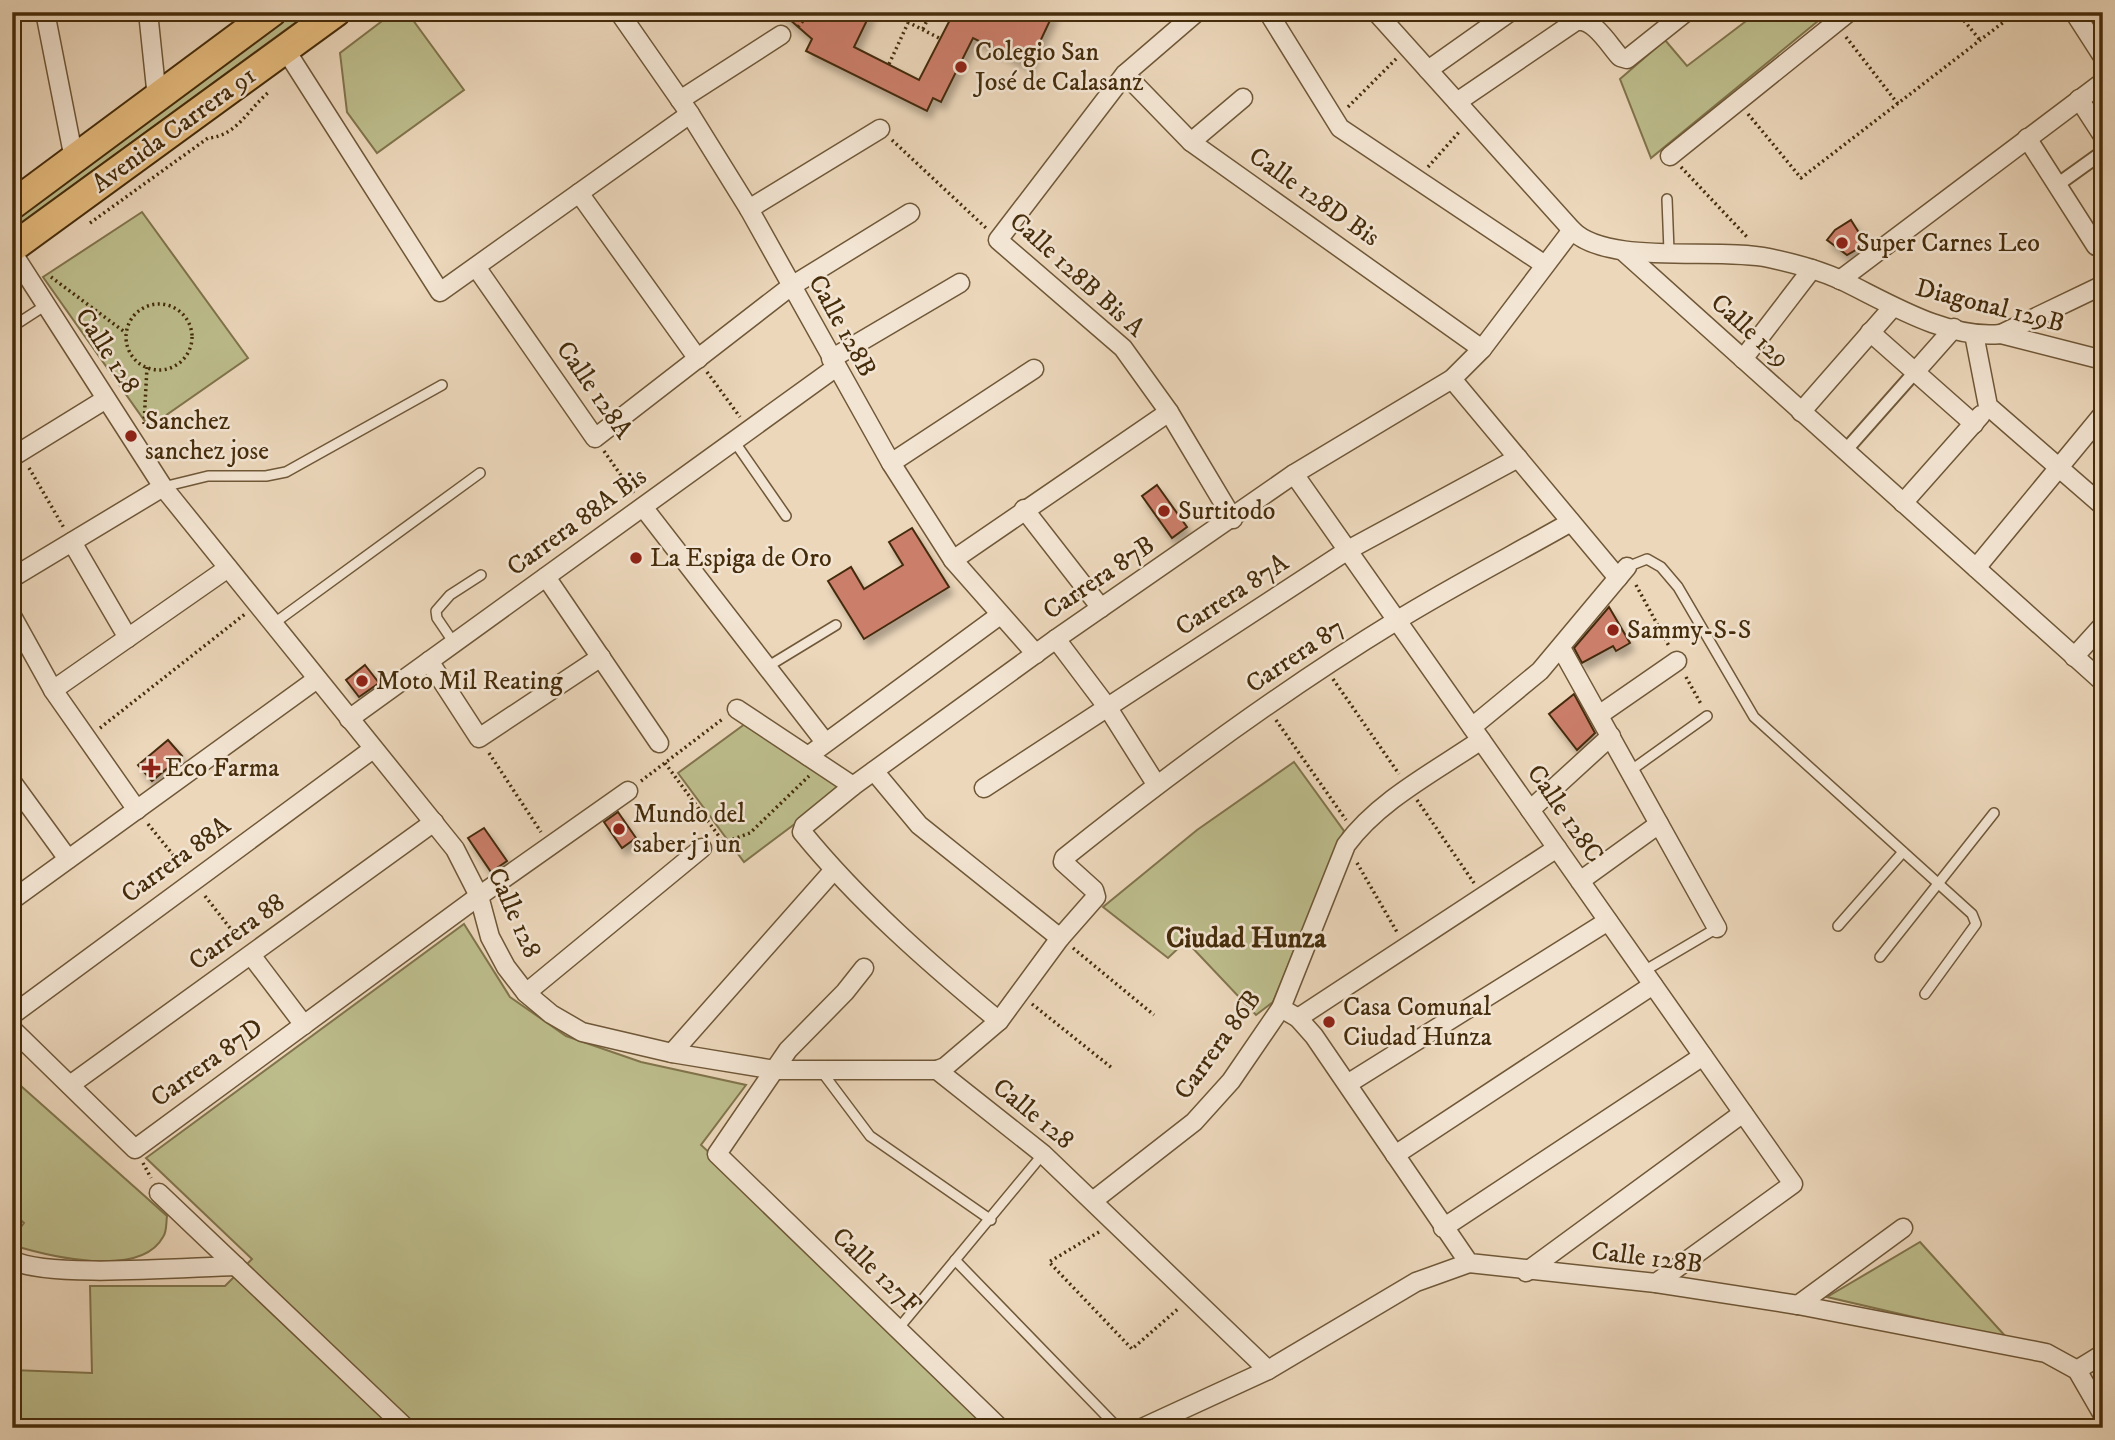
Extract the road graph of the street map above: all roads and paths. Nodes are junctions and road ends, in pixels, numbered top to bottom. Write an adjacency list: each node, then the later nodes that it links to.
1 (45, 12): 46 (street)
2 (148, 12): 31 (street)
3 (336, 12): 25 (main road, Avenida Carrera 91)
4 (619, 12): 37 (street, Calle 128B)
5 (810, 12): 19 (path)
6 (888, 12): 18 (path)
7 (931, 12): 20 (path)
8 (1196, 12): 29 (street)
9 (1268, 12): 39 (street)
10 (1376, 12): 24 (street)
11 (1510, 12): 28 (street)
12 (1686, 12): 34 (street)
13 (1958, 12): 23 (path)
14 (2074, 12): 26 (street)
15 (267, 14): 31 (main road, Avenida Carrera 91)
16 (1842, 18): 35 (street); 36 (path)
17 (2005, 21): 23 (path)
18 (908, 23): 20 (path); 27 (path)
19 (798, 26)
20 (923, 30): 22 (path)
21 (781, 35): 37 (street)
22 (939, 38)
23 (1980, 40): 36 (path)
24 (1408, 47): 28 (street); 39 (path)
25 (285, 49): 57 (main road, Avenida Carrera 91); 62 (street)
26 (2103, 57)
27 (889, 64)
28 (1428, 70): 34 (street)
29 (1125, 74): 43 (street, Calle 128D Bis); 55 (street)
30 (2103, 82): 33 (street)
31 (158, 97): 46 (main road, Avenida Carrera 91)
32 (1243, 98): 43 (street)
33 (2079, 99): 41 (street); 42 (street)
34 (1457, 102): 38 (street)
35 (1738, 102): 36 (path); 45 (street)
36 (1898, 104)
37 (685, 107): 49 (street); 52 (street, Calle 128B)
38 (1471, 117): 47 (path); 54 (street)
39 (1334, 121): 47 (street)
40 (880, 129): 52 (street); 55 (path, Calle 128B Bis A)
41 (2103, 136)
42 (2027, 138): 48 (street); 65 (street)
43 (1191, 142): 77 (street, Calle 128D Bis)
44 (2103, 152): 48 (street)
45 (1670, 156): 60 (path)
46 (74, 159): 51 (main road, Avenida Carrera 91)
47 (1417, 179): 61 (street)
48 (2057, 184): 56 (street)
49 (579, 193): 62 (street); 78 (street)
50 (1667, 199): 59 (lane)
51 (12, 205)
52 (749, 209): 68 (street, Calle 128B)
53 (910, 213): 68 (street)
54 (1572, 230): 58 (street); 61 (street, Carrera 87B)
55 (998, 240): 89 (street, Calle 128B Bis A)
56 (2096, 246)
57 (12, 250): 69 (street, Calle 128)
58 (1623, 251): 59 (street, Diagonal 129B); 79 (street, Calle 129)
59 (1669, 251): 60 (street, Diagonal 129B)
60 (1767, 257): 63 (street, Diagonal 129B)
61 (1545, 265): 77 (street, Carrera 87B)
62 (476, 267): 94 (street, Calle 128A)
63 (1812, 269): 65 (street, Diagonal 129B); 79 (street)
64 (43, 271): 74 (path)
65 (1840, 280): 70 (street, Diagonal 129B)
66 (960, 283): 81 (street, Carrera 88A Bis)
67 (2103, 285): 76 (street)
68 (790, 287): 78 (street); 81 (street, Calle 128B)
69 (46, 305): 71 (lane); 87 (street, Calle 128)
70 (1892, 308): 72 (street, Diagonal 129B); 73 (street)
71 (12, 327)
72 (1954, 328): 75 (street, Diagonal 129B); 84 (street)
73 (1870, 332): 84 (street); 90 (street)
74 (126, 333): 82 (path); 82 (path)
75 (1974, 334): 76 (street, Diagonal 129B); 88 (street)
76 (2001, 334): 80 (street, Diagonal 129B)
77 (1482, 349): 85 (street, Carrera 87B)
78 (698, 359): 93 (path); 94 (street)
79 (1743, 359): 90 (street, Calle 129)
80 (2103, 360)
81 (833, 363): 93 (street, Carrera 88A Bis); 99 (street, Calle 128B)
82 (147, 367): 97 (path)
83 (1034, 369): 99 (street)
84 (1915, 372): 92 (street); 95 (street)
85 (1452, 379): 98 (street); 102 (street, Carrera 87B)
86 (442, 385): 103 (lane)
87 (106, 399): 96 (street); 97 (street, Calle 128)
88 (1988, 407): 92 (street); 100 (street)
89 (1169, 412): 107 (street); 109 (street, Calle 128B Bis A)
90 (1801, 412): 95 (street, Calle 129)
91 (2103, 414): 100 (street)
92 (1974, 424): 104 (street)
93 (742, 435): 106 (street, Carrera 88A Bis); 108 (lane)
94 (595, 438): 106 (path, Calle 128A)
95 (1845, 451): 104 (street, Calle 129)
96 (16, 454): 111 (path)
97 (142, 454): 103 (street, Calle 128)
98 (1518, 458): 110 (street); 112 (street, Carrera 87A)
99 (891, 463): 113 (street, Calle 128B)
100 (2059, 468): 105 (street); 115 (street)
101 (480, 473): 125 (lane)
102 (1294, 474): 109 (street, Carrera 87B); 112 (street, Calle 128C)
103 (163, 487): 111 (street); 114 (street, Calle 128)
104 (1903, 503): 115 (street, Calle 129)
105 (2103, 506)
106 (643, 507): 118 (street, Carrera 88A Bis); 137 (street)
107 (1024, 509): 113 (street); 121 (street)
108 (786, 516)
109 (1233, 519): 121 (street, Carrera 87B)
110 (1572, 522): 116 (street); 124 (street, Carrera 87)
111 (72, 542): 119 (street); 128 (street)
112 (1348, 550): 124 (street, Calle 128C); 142 (street, Carrera 87A)
113 (953, 560): 122 (street, Calle 128B)
114 (228, 568): 120 (street, Calle 128); 128 (street)
115 (1976, 568): 134 (street, Calle 129)
116 (1623, 573): 131 (street, Carrera 86B); 136 (path); 172 (lane)
117 (481, 575): 130 (lane)
118 (546, 577): 130 (street, Carrera 88A Bis); 133 (street)
119 (12, 578)
120 (257, 605): 125 (street, Calle 128); 149 (path)
121 (1101, 608): 129 (street, Carrera 87B)
122 (1000, 615): 132 (street, Calle 128B); 151 (street)
123 (12, 616): 140 (street)
124 (1397, 620): 141 (street, Carrera 87); 147 (street, Calle 128C)
125 (273, 624): 138 (street, Calle 128)
126 (836, 625): 137 (lane)
127 (2103, 625): 134 (street)
128 (128, 638): 140 (street)
129 (1056, 639): 132 (street, Carrera 87B); 142 (street)
130 (454, 643): 135 (street, Carrera 88A Bis)
131 (1561, 648): 144 (street); 147 (street, Carrera 86B)
132 (1035, 654): 156 (street, Carrera 87B)
133 (601, 657): 150 (street); 152 (street)
134 (2074, 657): 139 (street, Calle 129)
135 (429, 661): 146 (street, Carrera 88A Bis); 150 (street)
136 (1677, 661): 144 (street); 145 (path)
137 (767, 667): 151 (street)
138 (317, 679): 146 (street, Calle 128); 163 (street)
139 (2103, 682)
140 (53, 690): 149 (street)
141 (1267, 707): 159 (street, Carrera 87); 168 (path)
142 (1108, 708): 159 (street); 161 (street, Carrera 87A)
143 (737, 709): 154 (street); 155 (path)
144 (1599, 715): 148 (street)
145 (1707, 716): 157 (lane)
146 (349, 719): 153 (street, Calle 128)
147 (1477, 734): 164 (street, Calle 128C); 168 (street, Carrera 86B)
148 (1611, 736): 157 (street); 164 (street)
149 (87, 738): 163 (street)
150 (479, 738): 169 (path)
151 (825, 742): 154 (street)
152 (659, 743)
153 (373, 749): 166 (street, Calle 128); 192 (street, Carrera 88A)
154 (814, 760): 155 (path); 160 (street)
155 (665, 762): 162 (path)
156 (874, 771): 160 (street, Carrera 87B); 182 (street)
157 (1630, 771): 167 (street)
158 (12, 782): 173 (street)
159 (1156, 784): 182 (street, Carrera 87)
160 (853, 786): 174 (street, Carrera 87B)
161 (984, 788)
162 (628, 791): 169 (street, Carrera 87D)
163 (137, 810): 173 (street)
164 (1530, 810): 171 (street, Calle 128C)
165 (1994, 813): 176 (lane)
166 (434, 822): 177 (street, Calle 128); 184 (street, Carrera 88)
167 (1659, 824): 175 (street); 181 (street)
168 (1351, 839): 183 (path); 191 (street, Carrera 86B)
169 (549, 845): 177 (street, Carrera 87D)
170 (702, 848): 188 (street)
171 (1557, 848): 175 (street, Calle 128C); 183 (street)
172 (1903, 852): 176 (lane); 180 (lane)
173 (68, 859): 178 (street)
174 (833, 871): 195 (street); 198 (street)
175 (1580, 881): 179 (street, Calle 128C)
176 (1938, 883): 185 (lane); 189 (lane)
177 (479, 896): 188 (street, Calle 128); 196 (street, Carrera 87D)
178 (12, 900)
179 (1608, 921): 187 (street, Calle 128C); 204 (street)
180 (1838, 926)
181 (1717, 928): 187 (lane)
182 (1060, 938): 190 (street); 193 (path)
183 (1406, 946): 194 (street)
184 (251, 954): 196 (street); 205 (street, Carrera 88)
185 (1880, 957)
186 (864, 968): 201 (street)
187 (1649, 978): 199 (street, Calle 128C); 209 (street)
188 (526, 993): 198 (street, Calle 128)
189 (1925, 994)
190 (1021, 995): 195 (street); 200 (path)
191 (1281, 1008): 194 (street); 211 (street, Carrera 86B)
192 (12, 1015)
193 (1154, 1016)
194 (1298, 1018): 204 (street)
195 (999, 1021): 202 (street)
196 (304, 1025): 207 (street, Carrera 87D)
197 (12, 1028): 205 (street)
198 (672, 1053): 201 (street, Calle 128)
199 (1703, 1056): 206 (street, Calle 128C); 214 (street)
200 (1112, 1068)
201 (775, 1070): 203 (street, Calle 128); 224 (street, Calle 127F)
202 (937, 1070): 203 (street, Calle 128); 208 (street, Calle 128)
203 (822, 1072): 212 (lane)
204 (1349, 1083): 209 (street)
205 (70, 1085): 207 (street)
206 (1744, 1113): 220 (street); 221 (street, Calle 128C)
207 (135, 1149): 210 (path)
208 (1043, 1154): 211 (street, Calle 128); 212 (lane)
209 (1395, 1155): 214 (street)
210 (159, 1193): 219 (street)
211 (1094, 1200): 213 (street, Calle 128)
212 (991, 1220): 217 (lane)
213 (1116, 1222): 222 (street, Calle 128); 222 (path)
214 (1443, 1228): 218 (street)
215 (1903, 1228): 223 (street)
216 (12, 1260): 219 (street)
217 (955, 1260): 224 (lane); 231 (lane)
218 (1469, 1263): 220 (street, Calle 128B); 226 (street)
219 (236, 1266): 229 (street)
220 (1525, 1272): 221 (street, Calle 128B)
221 (1656, 1283): 223 (street, Calle 128B)
222 (1191, 1298): 226 (street, Calle 128)
223 (1798, 1305): 227 (street, Calle 128B)
224 (898, 1329): 230 (street, Calle 127F)
225 (2103, 1354): 227 (street)
226 (1268, 1370): 232 (street)
227 (2077, 1370): 228 (street)
228 (2103, 1415)
229 (406, 1428)
230 (1000, 1428)
231 (1118, 1428)
232 (1142, 1428)

